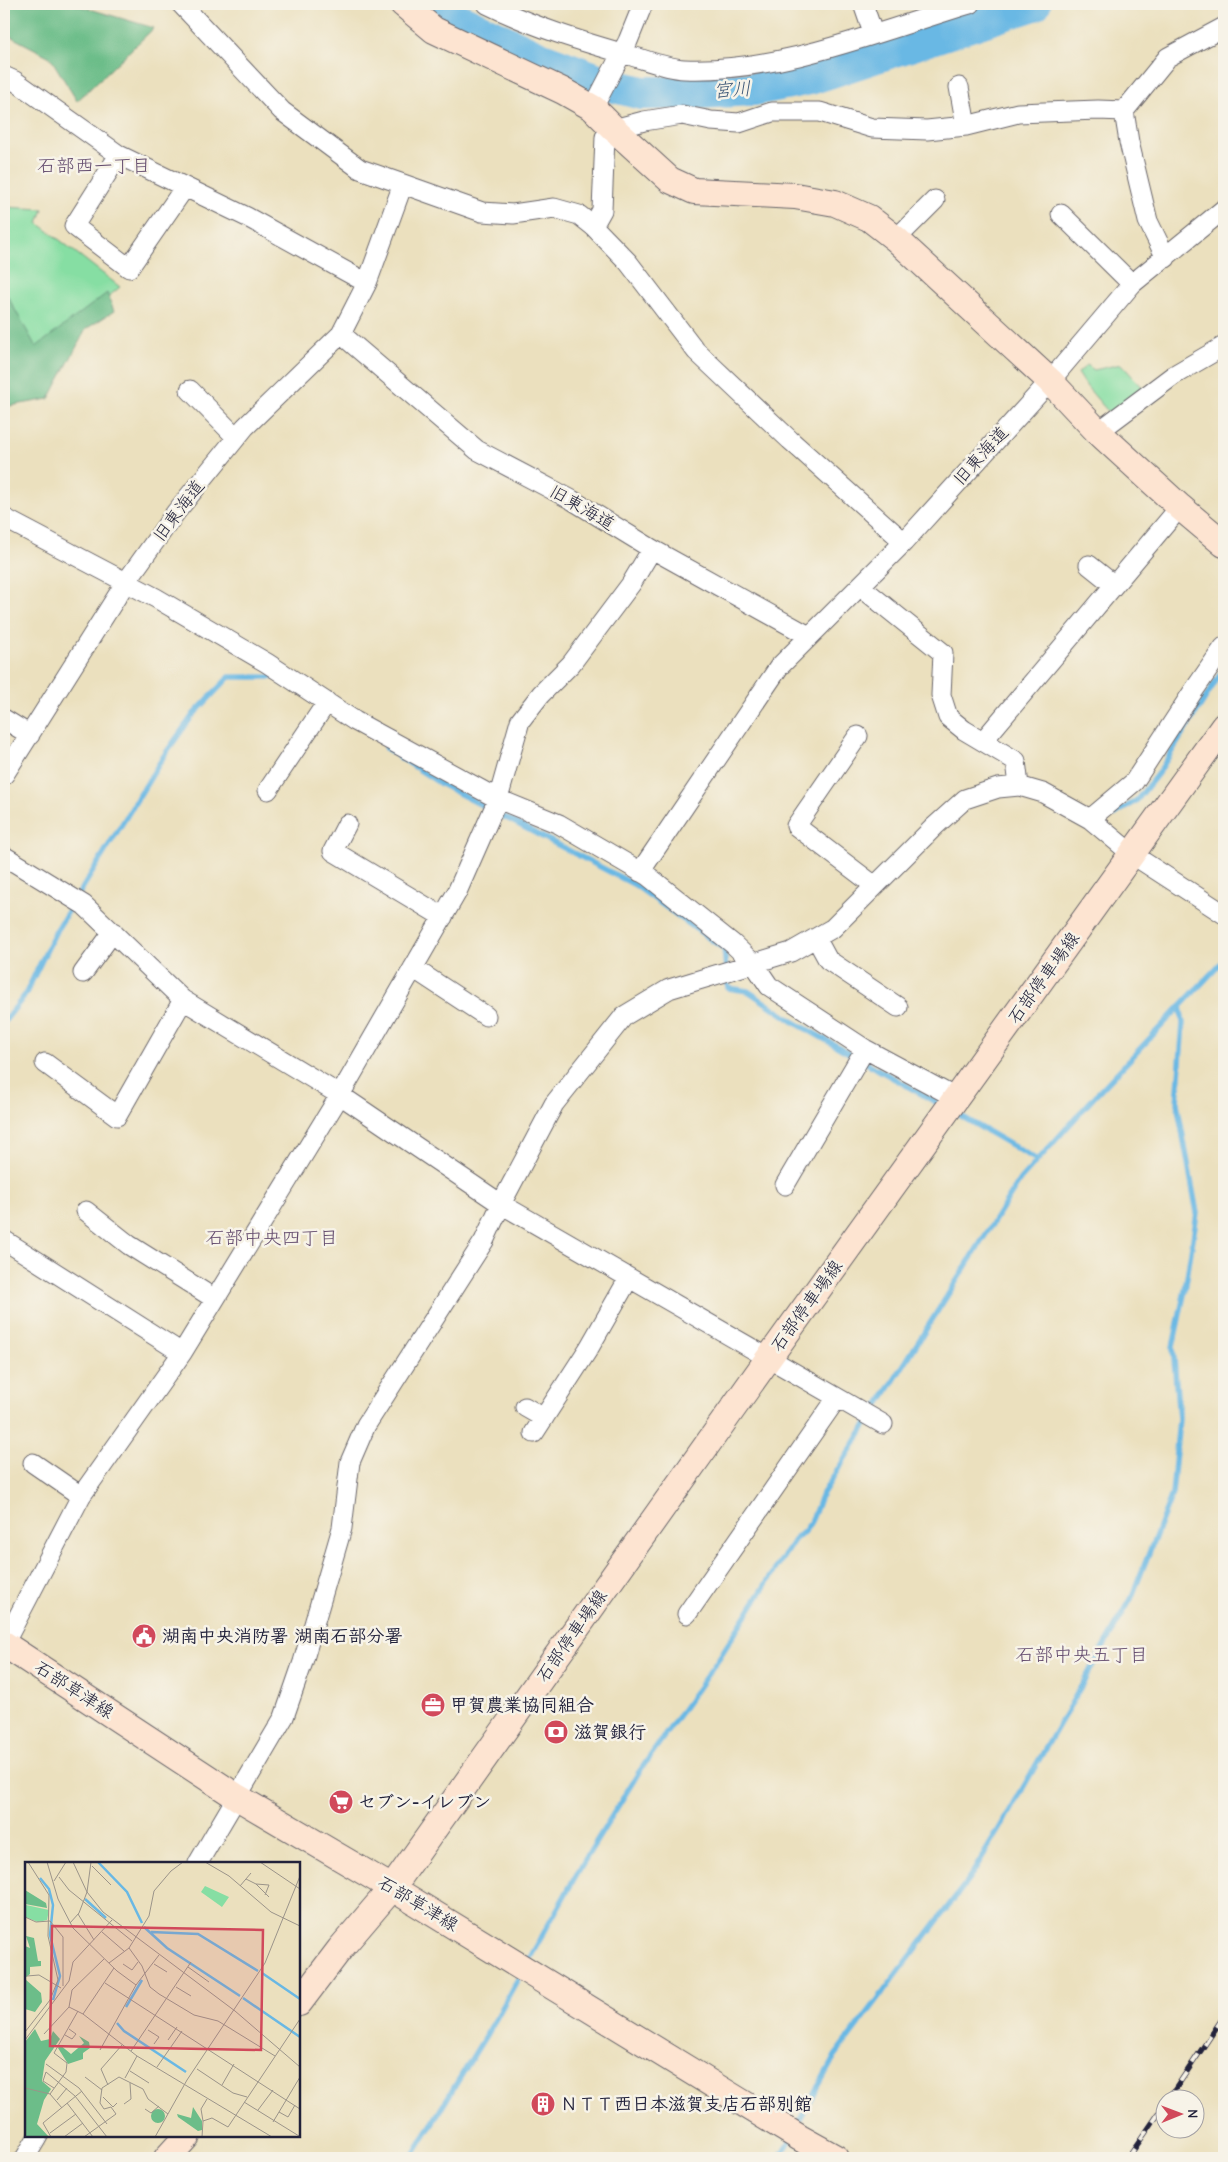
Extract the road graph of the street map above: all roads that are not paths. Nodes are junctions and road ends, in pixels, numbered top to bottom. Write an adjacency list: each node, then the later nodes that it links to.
1 (181, 4): 18 (street)
2 (403, 4): 13 (main road)
3 (487, 4): 10 (street)
4 (644, 4): 10 (street)
5 (863, 4): 9 (street)
6 (927, 4): 9 (street)
7 (970, 4): 9 (street)
8 (1224, 27): 14 (street)
9 (871, 28): 10 (street)
10 (620, 56): 13 (street)
11 (4, 76): 17 (street)
12 (958, 87): 15 (street)
13 (597, 100): 16 (main road)
14 (1124, 112): 15 (street); 25 (street)
15 (966, 126): 16 (street)
16 (614, 129): 23 (street); 24 (main road)
17 (119, 155): 19 (street); 19 (street)
18 (402, 184): 23 (street); 26 (street)
19 (185, 187): 26 (street)
20 (935, 200): 24 (street)
21 (1224, 210): 25 (street, 旧東海道)
22 (1061, 214): 27 (street)
23 (593, 226): 36 (street)
24 (896, 239): 30 (main road)
25 (1166, 258): 27 (street, 旧東海道)
26 (366, 283): 28 (street)
27 (1132, 284): 30 (street, 旧東海道)
28 (341, 334): 33 (street, 旧東海道); 38 (street, 旧東海道)
29 (1224, 346): 32 (street)
30 (1050, 381): 32 (main road); 36 (street, 旧東海道)
31 (190, 390): 33 (street)
32 (1098, 432): 34 (main road)
33 (236, 437): 40 (street, 旧東海道)
34 (1180, 507): 37 (main road); 41 (street)
35 (4, 518): 40 (street)
36 (904, 542): 42 (street, 旧東海道)
37 (1224, 544)
38 (652, 549): 43 (street, 旧東海道); 54 (street)
39 (1088, 564): 41 (street)
40 (126, 582): 45 (street); 48 (street, 旧東海道)
41 (1114, 585): 50 (street)
42 (861, 587): 43 (street, 旧東海道); 50 (street)
43 (809, 636): 59 (street)
44 (1224, 647): 55 (street)
45 (327, 702): 53 (street); 54 (street)
46 (4, 719): 48 (street)
47 (1224, 726): 57 (main road, 石部停車場線)
48 (30, 735): 51 (street, 旧東海道)
49 (858, 736): 60 (street)
50 (983, 741): 52 (street)
51 (4, 775)
52 (1019, 786): 55 (street); 60 (street)
53 (268, 790)
54 (498, 799): 59 (street); 62 (street)
55 (1090, 819): 57 (street)
56 (347, 824): 62 (street)
57 (1133, 854): 61 (street); 74 (main road, 石部停車場線)
58 (4, 856): 63 (street)
59 (640, 872): 65 (street)
60 (875, 886): 64 (street)
61 (1224, 914)
62 (443, 917): 66 (street)
63 (113, 932): 67 (street); 68 (street)
64 (816, 938): 65 (street); 69 (street)
65 (754, 964): 71 (street); 76 (street)
66 (413, 968): 70 (street); 73 (street)
67 (83, 973)
68 (182, 1000): 72 (street); 73 (street)
69 (898, 1007)
70 (486, 1016)
71 (865, 1049): 74 (street); 75 (street)
72 (45, 1063)
73 (340, 1095): 76 (street); 80 (street)
74 (956, 1098): 82 (main road, 石部停車場線)
75 (785, 1185)
76 (501, 1204): 79 (street); 90 (street)
77 (86, 1211): 80 (street)
78 (4, 1240): 81 (street)
79 (629, 1278): 82 (street); 84 (street)
80 (215, 1299): 81 (street)
81 (182, 1353): 87 (street)
82 (768, 1360): 83 (street); 92 (main road, 石部停車場線)
83 (837, 1398): 85 (street); 88 (street)
84 (525, 1407)
85 (883, 1424)
86 (33, 1463): 87 (street)
87 (81, 1496): 89 (street)
88 (687, 1614)
89 (4, 1644): 90 (main road, 石部草津線)
90 (237, 1797): 91 (street); 92 (main road, 石部草津線)
91 (199, 1862)
92 (392, 1888): 93 (main road, 石部停車場線); 98 (main road, 石部草津線)
93 (300, 2002)
94 (37, 2137): 96 (street)
95 (186, 2137): 97 (main road)
96 (25, 2158)
97 (167, 2158)
98 (836, 2158)

